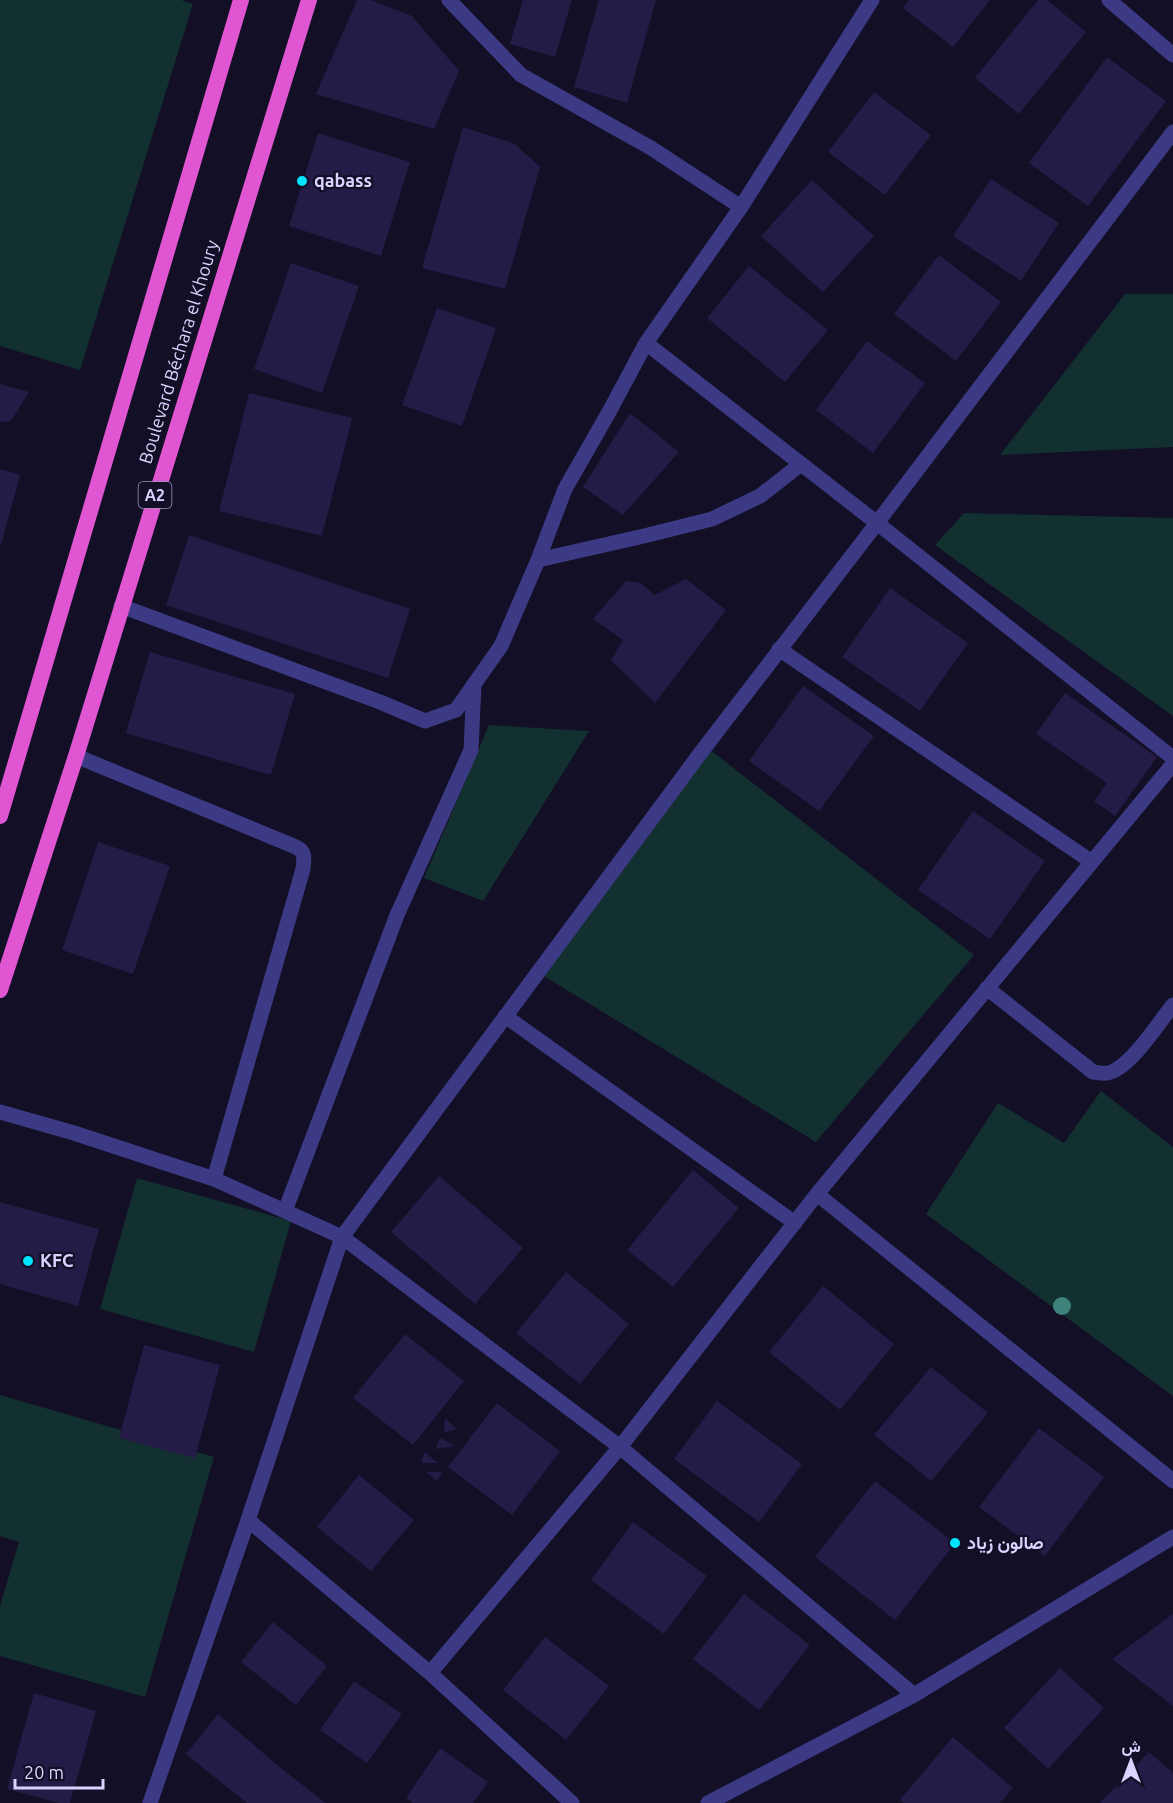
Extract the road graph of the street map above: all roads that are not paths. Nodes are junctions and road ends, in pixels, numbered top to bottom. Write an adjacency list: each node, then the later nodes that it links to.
1 (309, 0): 13 (highway, Boulevard Béchara el Khoury / A2)
2 (449, 0): 8 (street)
3 (872, 0): 8 (street)
4 (1109, 0): 6 (street)
5 (236, 1): 19 (highway)
6 (1173, 55)
7 (1173, 132): 11 (street)
8 (741, 207): 9 (street)
9 (646, 342): 10 (street); 12 (street)
10 (801, 464): 11 (street); 12 (street)
11 (877, 523): 14 (street); 17 (street)
12 (538, 560): 15 (street)
13 (121, 606): 15 (street); 16 (highway, Boulevard Béchara el Khoury / A2)
14 (779, 650): 20 (street); 24 (street)
15 (474, 684): 28 (street)
16 (76, 756): 22 (highway, Boulevard Béchara el Khoury / A2); 26 (street)
17 (1173, 758)
18 (1173, 764): 20 (street)
19 (0, 816)
20 (1092, 862): 21 (street)
21 (987, 988): 23 (street); 27 (street)
22 (0, 990)
23 (1173, 1005)
24 (506, 1016): 29 (street); 30 (street)
25 (0, 1112): 26 (street)
26 (214, 1179): 28 (street)
27 (817, 1194): 29 (street); 32 (street)
28 (285, 1211): 30 (street)
29 (795, 1222): 31 (street)
30 (342, 1237): 31 (street); 33 (street)
31 (620, 1447): 35 (street); 36 (street)
32 (1173, 1481)
33 (248, 1520): 35 (street); 37 (street)
34 (1173, 1536): 36 (street)
35 (430, 1673): 38 (street)
36 (914, 1695): 39 (street)
37 (150, 1803)
38 (572, 1803)
39 (708, 1803)

